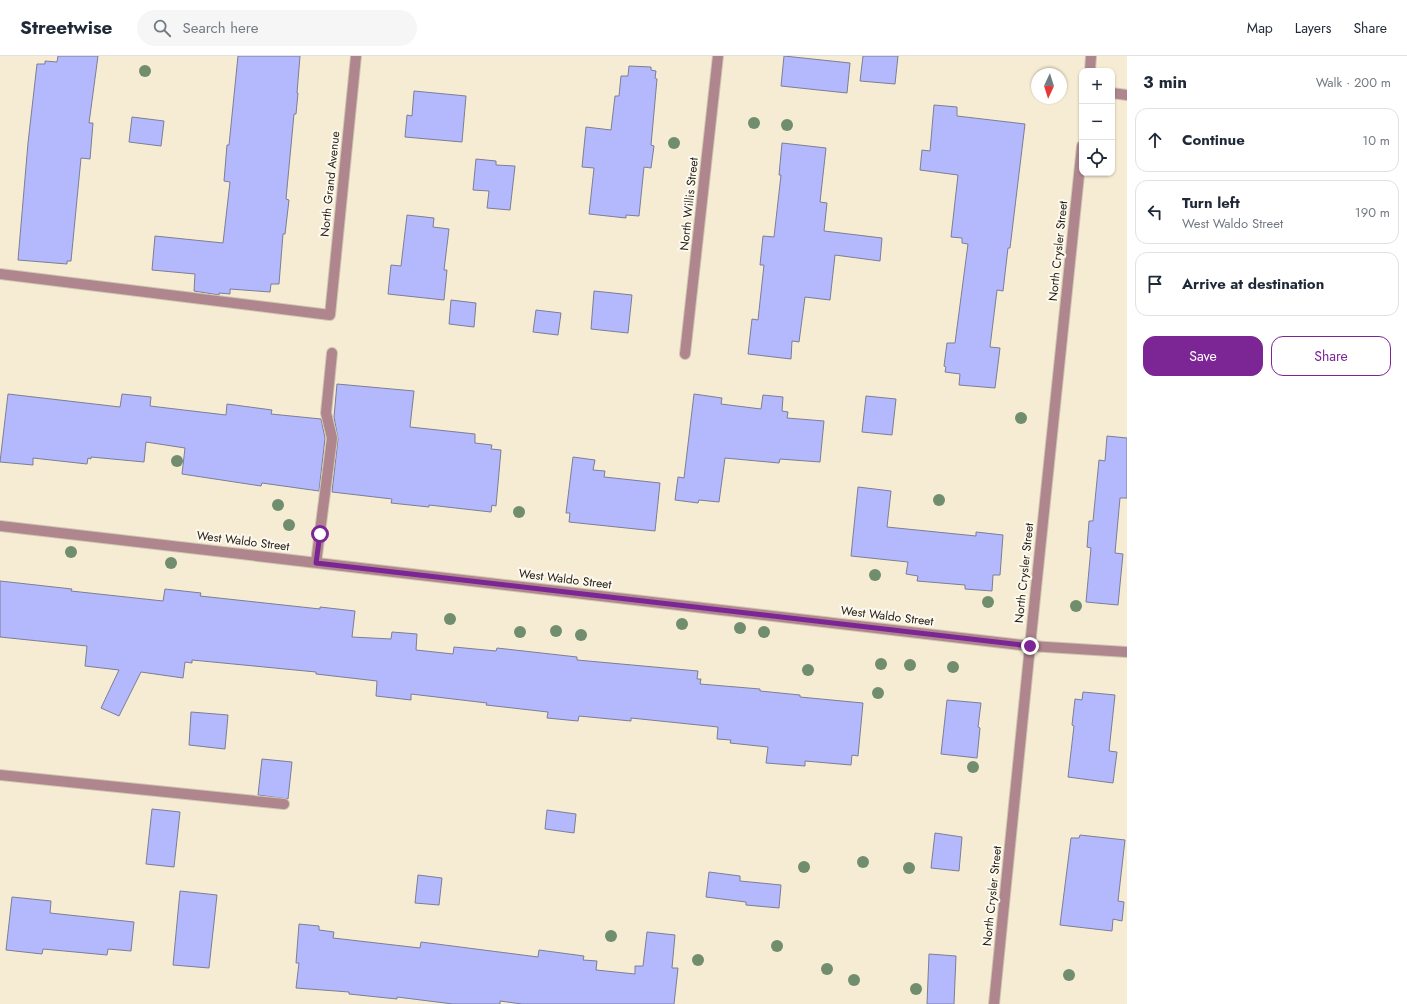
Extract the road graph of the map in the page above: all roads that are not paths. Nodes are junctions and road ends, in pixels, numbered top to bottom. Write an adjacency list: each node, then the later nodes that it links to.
1 (356, 56): 8 (street, North Grand Avenue)
2 (718, 56): 10 (street, North Willis Street)
3 (1091, 56): 4 (street)
4 (1090, 68)
5 (1115, 94): 6 (street)
6 (1127, 96)
7 (1079, 175): 13 (street, North Crysler Street)
8 (0, 274)
9 (332, 353): 12 (street)
10 (685, 354)
11 (0, 526): 12 (street, West Waldo Street)
12 (316, 563): 13 (street, West Waldo Street)
13 (1030, 646): 14 (street, West Waldo Street); 17 (street, North Crysler Street)
14 (1127, 652)
15 (0, 775): 16 (street)
16 (284, 804)
17 (994, 1004)

